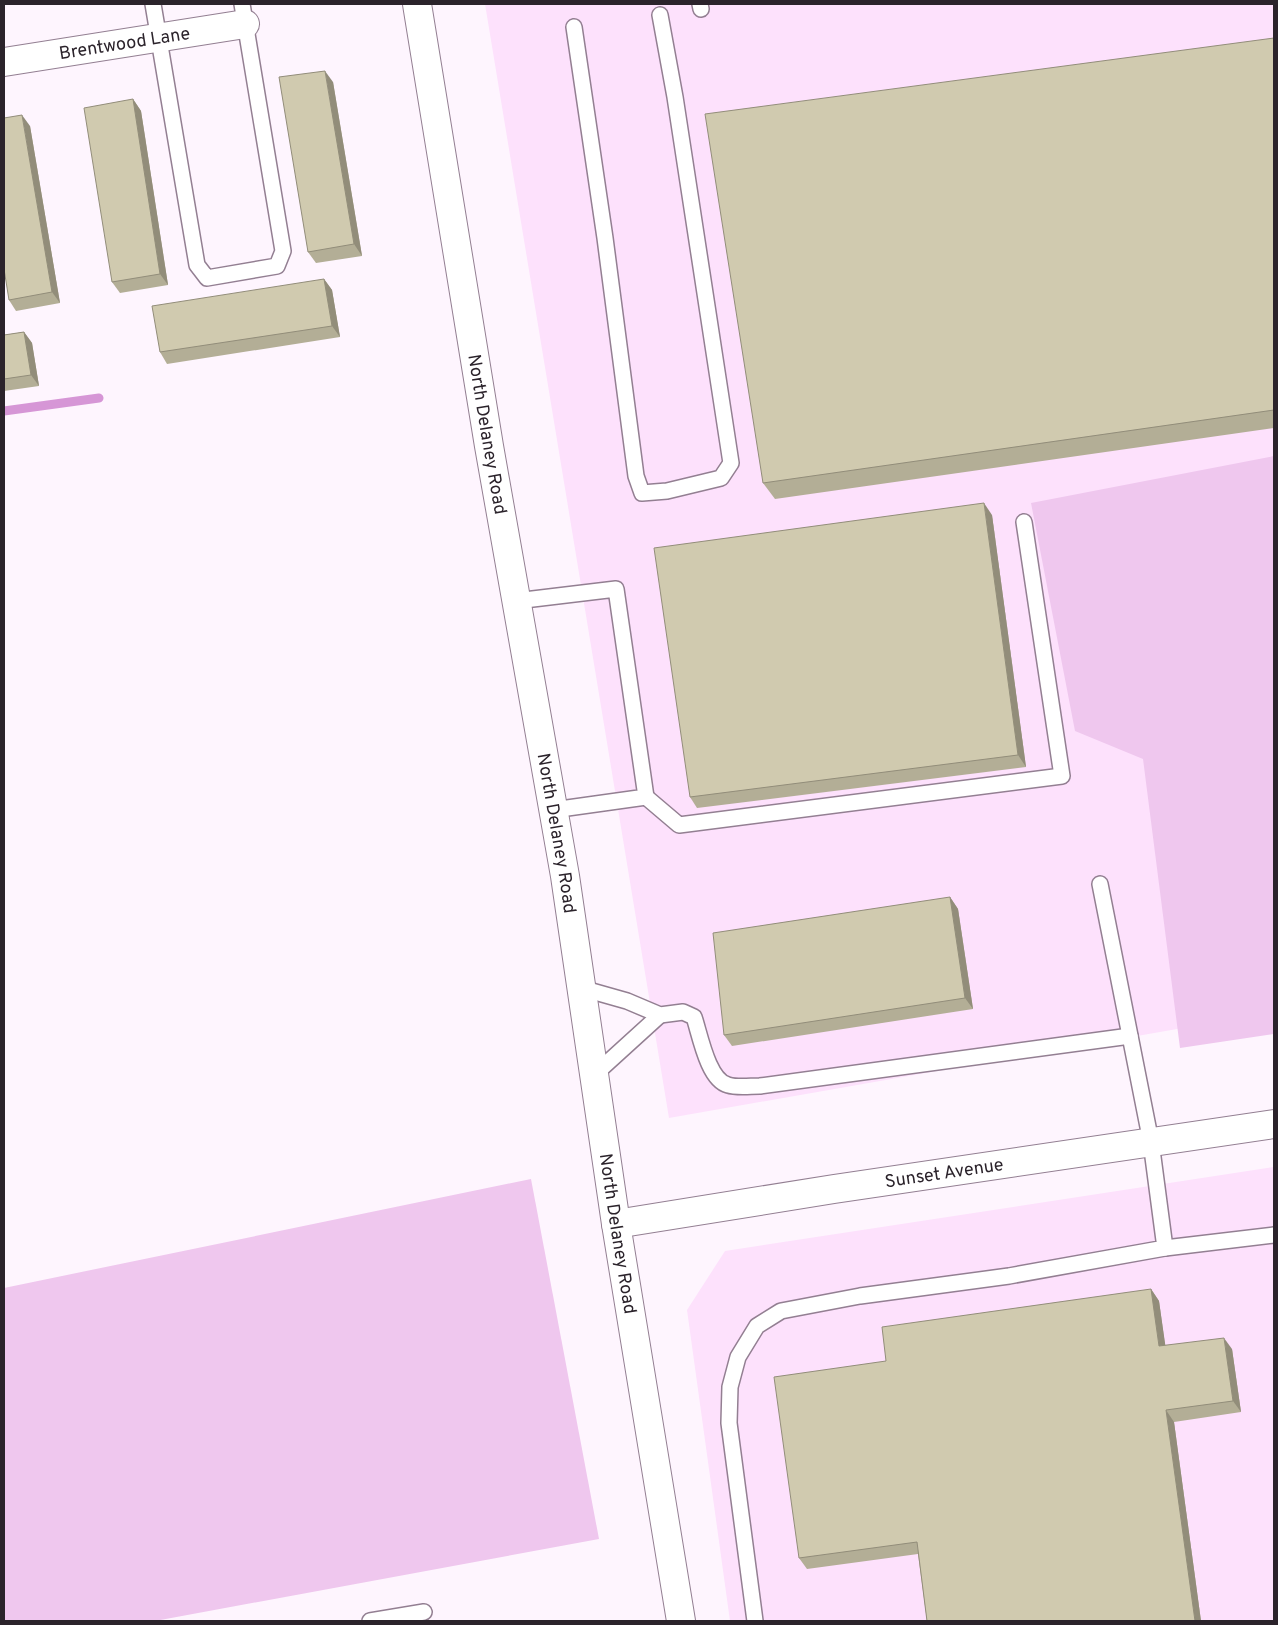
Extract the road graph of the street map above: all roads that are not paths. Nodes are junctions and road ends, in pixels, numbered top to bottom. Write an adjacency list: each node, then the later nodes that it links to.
1 (153, 4): 6 (lane)
2 (416, 4): 9 (street, North Delaney Road)
3 (244, 14): 6 (street, Brentwood Lane); 6 (lane)
4 (660, 15): 5 (lane)
5 (574, 27)
6 (158, 38): 7 (street, Brentwood Lane)
7 (4, 62)
8 (1024, 522): 10 (lane)
9 (516, 601): 10 (lane); 11 (street, North Delaney Road)
10 (646, 797): 11 (lane)
11 (553, 810): 13 (street, North Delaney Road)
12 (1100, 884): 15 (lane)
13 (581, 988): 14 (lane); 16 (street, North Delaney Road)
14 (660, 1015): 15 (lane); 16 (lane)
15 (1130, 1036): 18 (lane)
16 (594, 1075): 19 (street, North Delaney Road)
17 (1274, 1124): 18 (street, Sunset Avenue)
18 (1150, 1142): 19 (street, Sunset Avenue); 21 (lane)
19 (616, 1224): 24 (street, North Delaney Road)
20 (1274, 1235): 21 (lane)
21 (1166, 1248): 25 (lane)
22 (424, 1612): 23 (lane)
23 (370, 1621)
24 (681, 1621)
25 (755, 1621)

